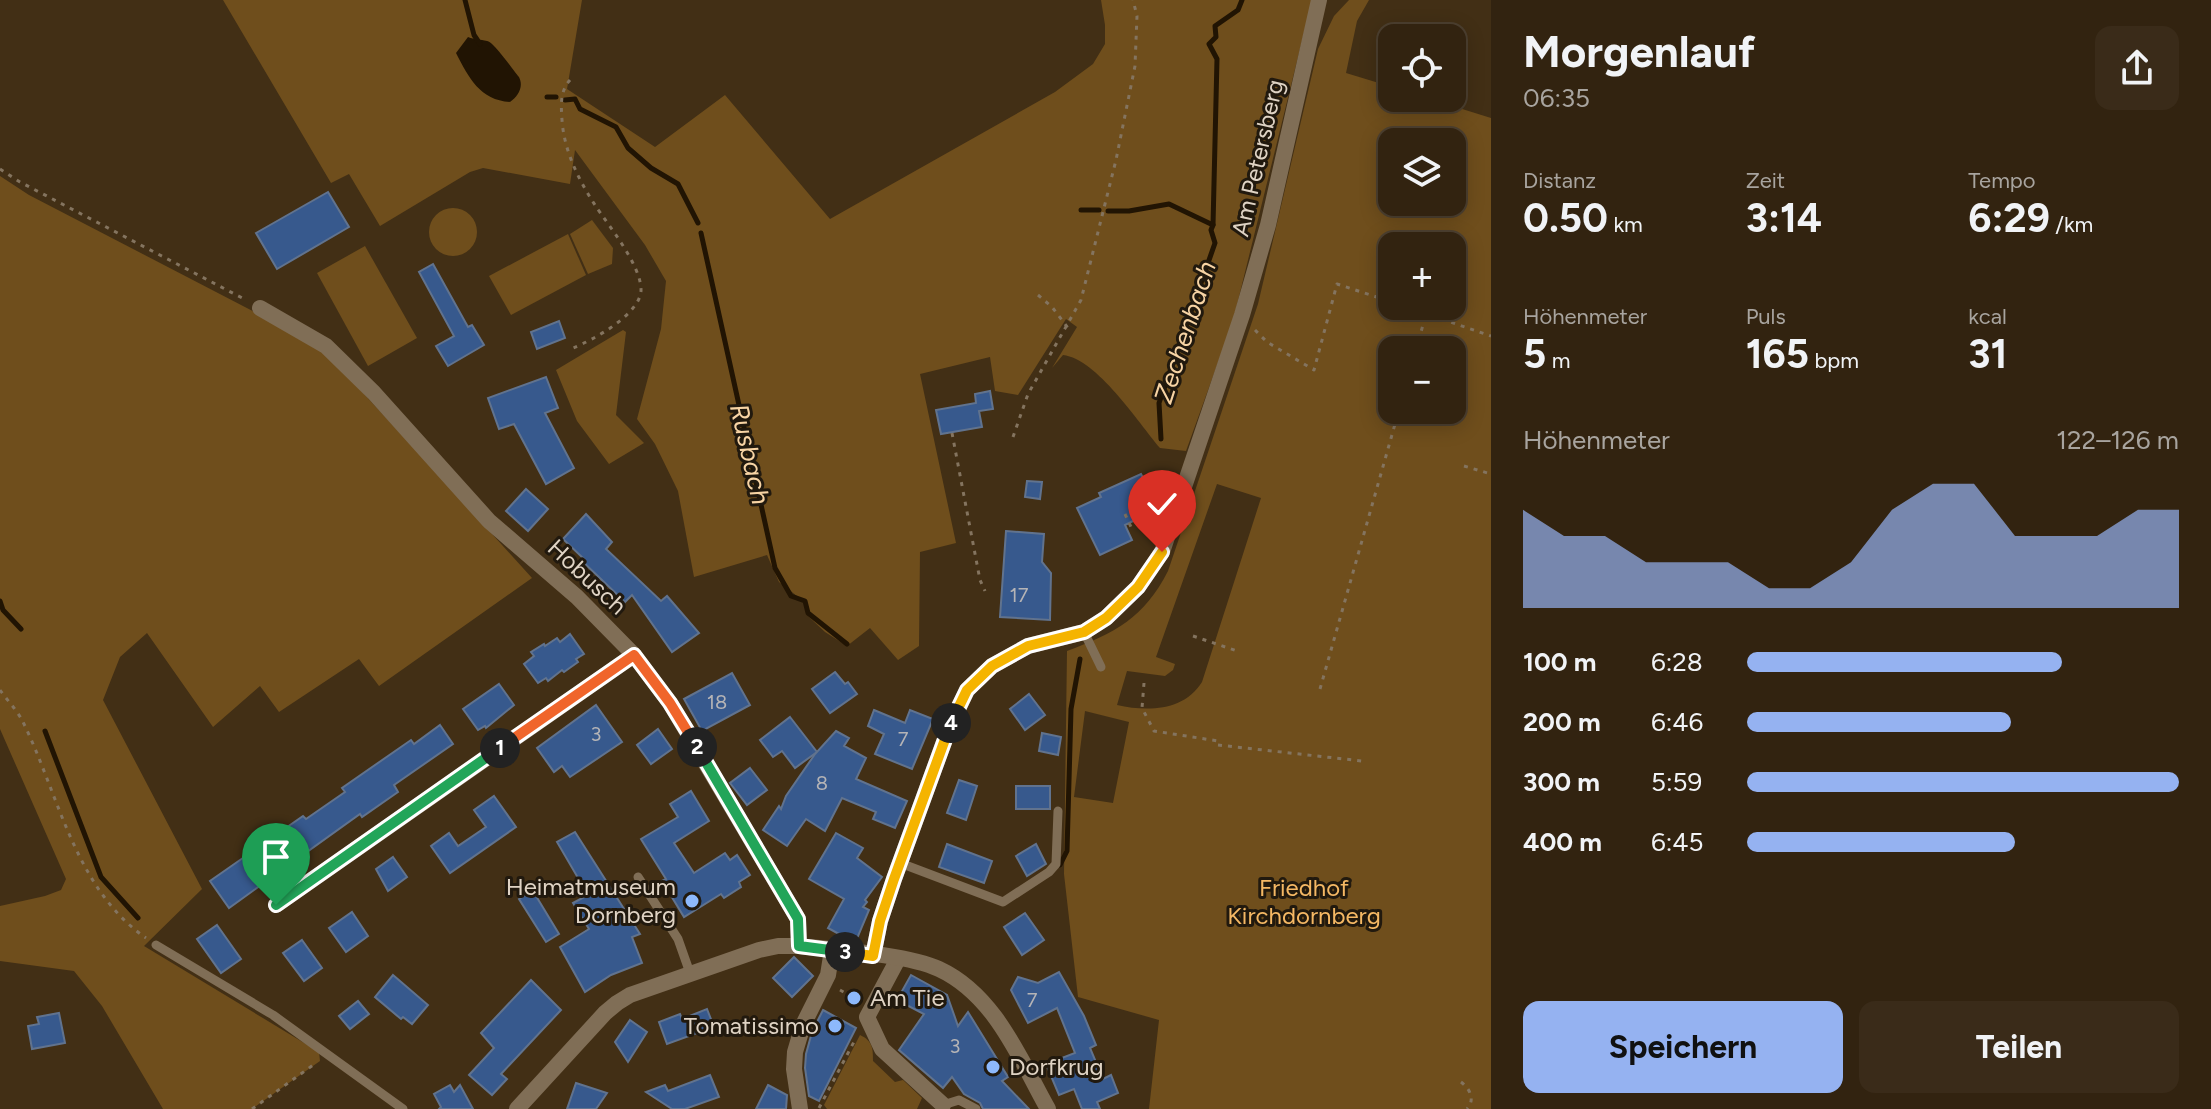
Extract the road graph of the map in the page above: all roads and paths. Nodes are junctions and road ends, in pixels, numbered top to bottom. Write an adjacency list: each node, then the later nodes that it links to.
1 (1133, 0): 10 (path)
2 (1319, 0): 8 (street, Am Petersberg)
3 (570, 80): 12 (path)
4 (0, 169): 7 (path)
5 (1038, 295): 10 (path)
6 (1378, 297): 8 (path)
7 (260, 308): 24 (street, Hobusch)
8 (1242, 315): 19 (street, Am Petersberg)
9 (1444, 320): 11 (path)
10 (1068, 328): 15 (path)
11 (1491, 336)
12 (573, 348)
13 (1395, 424): 27 (path)
14 (952, 433): 20 (path)
15 (1013, 437)
16 (1464, 466): 17 (path)
17 (1491, 474)
18 (1125, 514): 19 (path)
19 (1171, 527): 21 (street, Am Petersberg)
20 (985, 591)
21 (1084, 632): 25 (lane); 31 (street, Am Petersberg)
22 (1193, 636): 23 (path)
23 (1240, 652)
24 (634, 655): 33 (street); 35 (street, Hobusch)
25 (1101, 667)
26 (1144, 683): 29 (path)
27 (1320, 689)
28 (0, 690): 34 (path)
29 (1362, 761)
30 (1058, 811): 31 (lane)
31 (900, 863): 37 (street, Am Petersberg)
32 (638, 877): 39 (lane)
33 (276, 905)
34 (156, 945): 42 (lane)
35 (799, 946): 36 (street); 39 (street)
36 (832, 950): 37 (street); 40 (street)
37 (873, 956): 38 (street)
38 (898, 959): 41 (street); 51 (street)
39 (690, 973): 48 (street)
40 (825, 982): 41 (path); 49 (street)
41 (870, 1012): 44 (street); 45 (path)
42 (329, 1054): 46 (path); 47 (lane)
43 (1461, 1082): 52 (path)
44 (943, 1105): 50 (lane)
45 (819, 1108)
46 (252, 1109)
47 (403, 1109)
48 (517, 1109)
49 (800, 1109)
50 (976, 1109)
51 (1048, 1109)
52 (1467, 1109)

